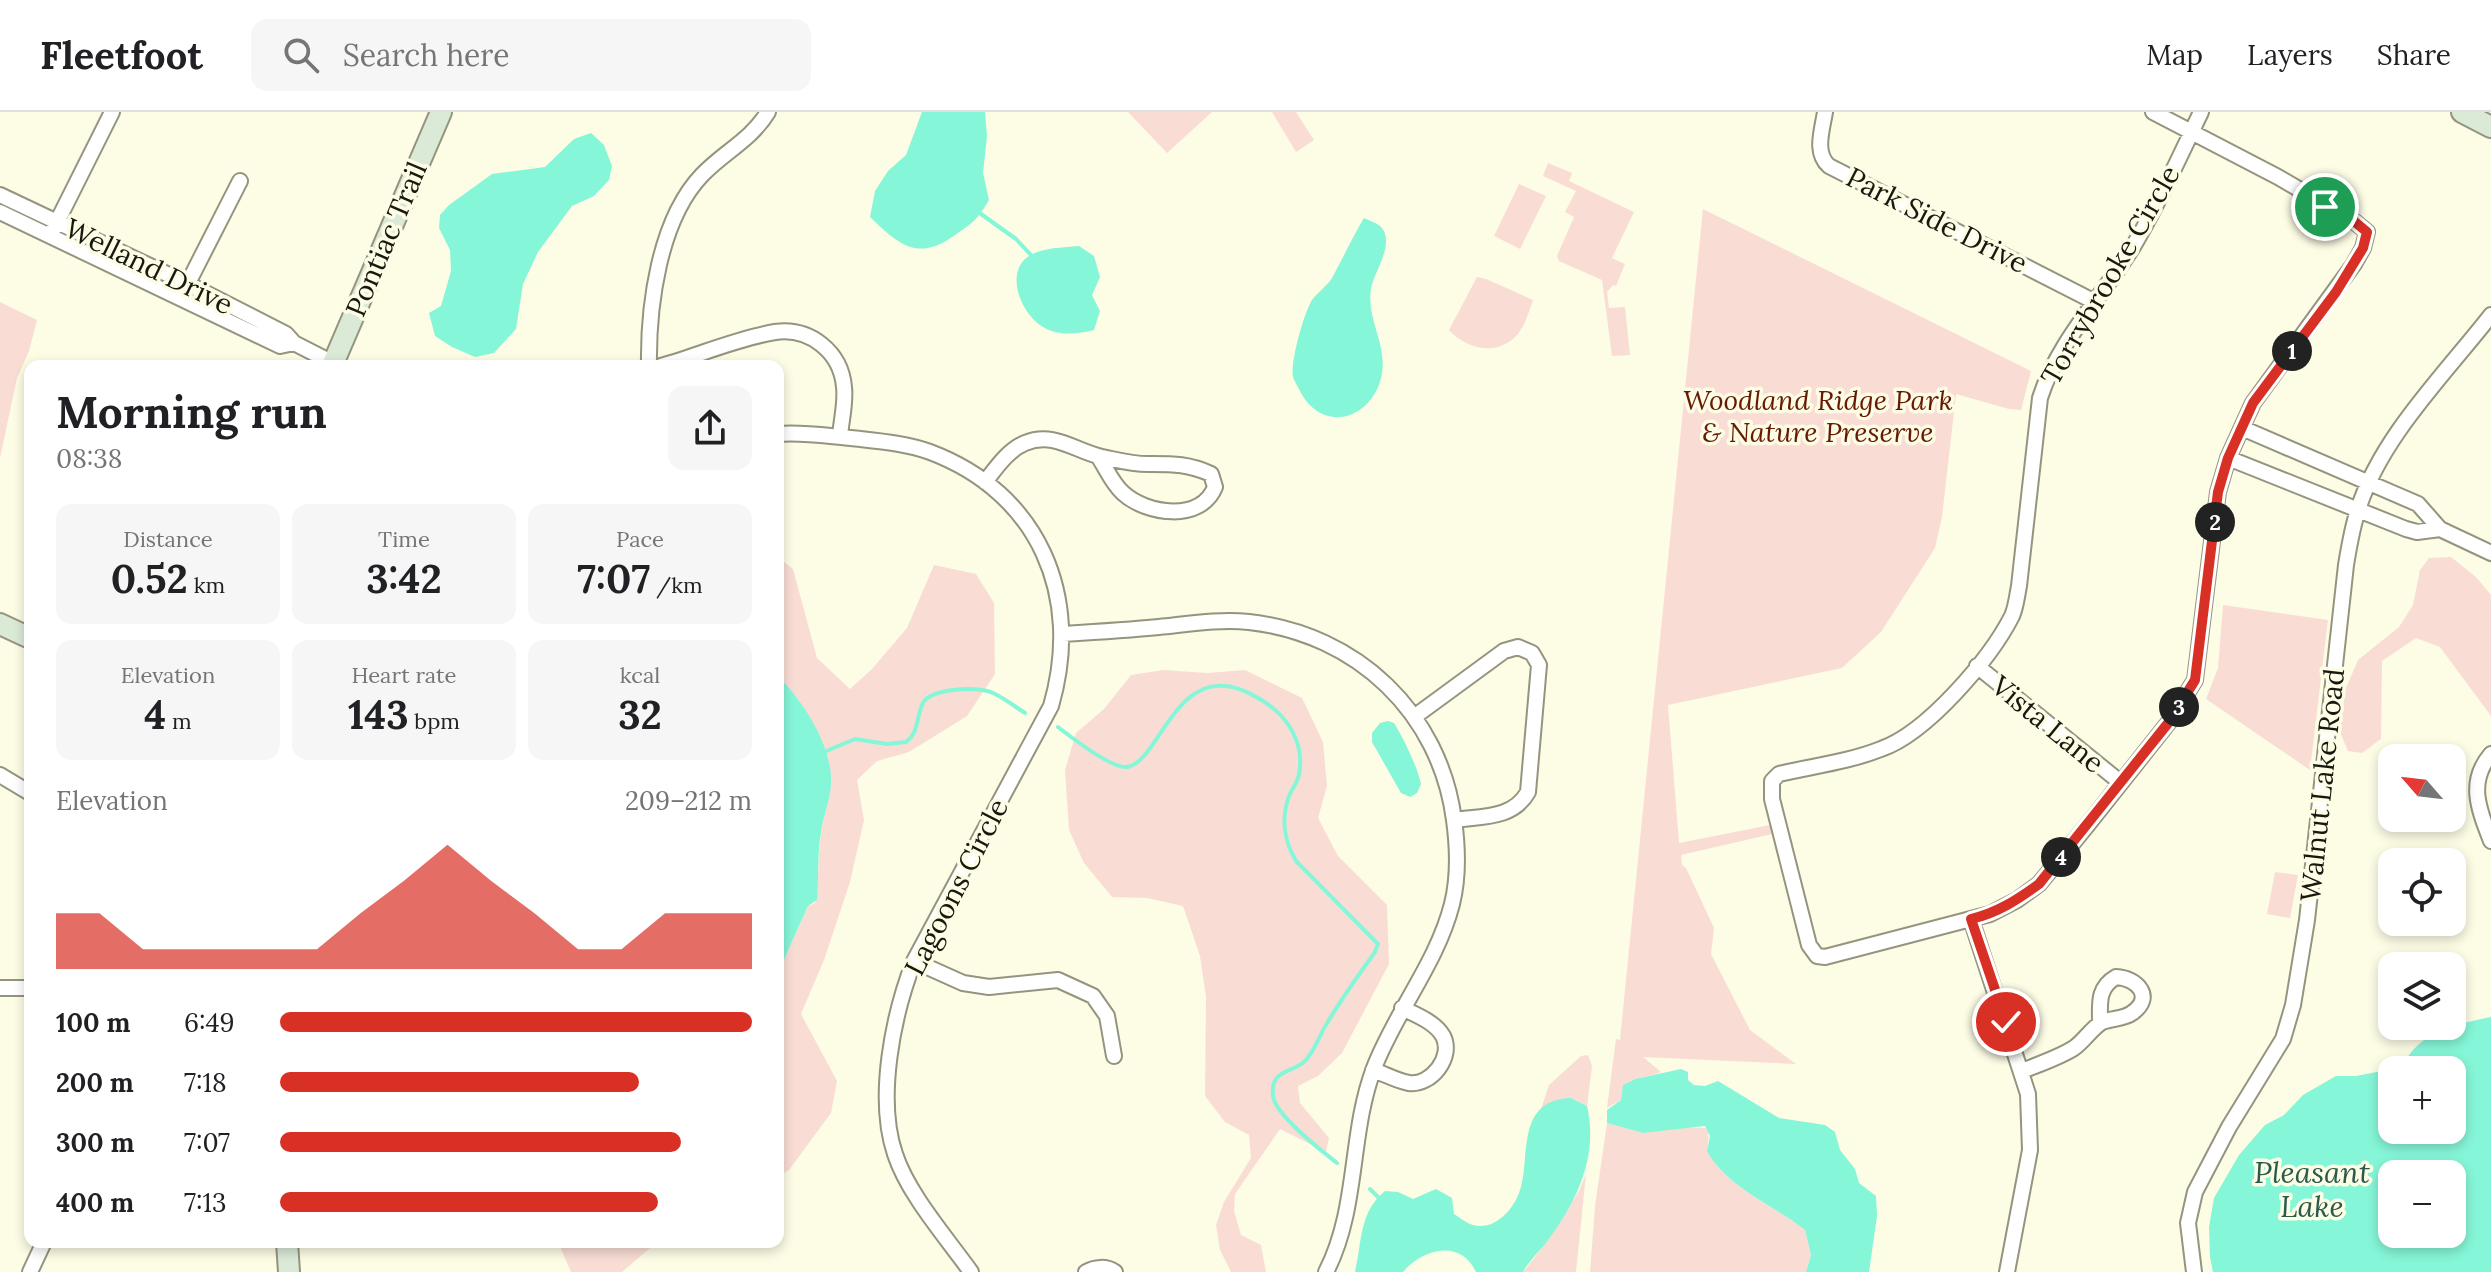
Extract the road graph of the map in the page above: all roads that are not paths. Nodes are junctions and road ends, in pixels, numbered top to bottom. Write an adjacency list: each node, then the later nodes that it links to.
1 (112, 112): 13 (street)
2 (441, 112): 21 (main road, Pontiac Trail)
3 (768, 112): 22 (street)
4 (1825, 112): 17 (street, Park Side Drive)
5 (2153, 112): 9 (street)
6 (2201, 112): 9 (street, Torrybrooke Circle)
7 (2462, 112): 8 (main road)
8 (2491, 127)
9 (2192, 131): 17 (street, Torrybrooke Circle); 24 (street, Torrybrooke Circle)
10 (240, 181): 15 (street)
11 (0, 195): 13 (street, Welland Drive)
12 (0, 212): 14 (street, Welland Drive)
13 (57, 221): 14 (street); 15 (street, Welland Drive)
14 (50, 237): 16 (street, Welland Drive)
15 (188, 284): 16 (street); 19 (street, Welland Drive)
16 (181, 298): 19 (street, Welland Drive)
17 (2095, 302): 37 (street, Torrybrooke Circle)
18 (2491, 315): 30 (street, Walnut Lake Road)
19 (294, 343): 20 (street, Welland Drive)
20 (326, 360)
21 (335, 360)
22 (649, 360)
23 (681, 360): 26 (street)
24 (2242, 428): 28 (street, Torrybrooke Circle); 30 (street)
25 (784, 434): 26 (street, Lagoons Circle)
26 (840, 437): 29 (street, Lagoons Circle)
27 (1098, 456): 27 (street); 29 (street)
28 (2228, 458): 31 (street); 41 (street, Torrybrooke Circle)
29 (985, 482): 35 (street, Lagoons Circle)
30 (2368, 483): 31 (street, Walnut Lake Road); 32 (street)
31 (2358, 509): 32 (street); 63 (street, Walnut Lake Road)
32 (2440, 529): 33 (street)
33 (2491, 553)
34 (0, 624): 36 (main road)
35 (1063, 634): 38 (street); 46 (street, Lagoons Circle)
36 (24, 635)
37 (1977, 666): 41 (street, Vista Lane); 45 (street, Torrybrooke Circle)
38 (1414, 717): 43 (street); 43 (street)
39 (2491, 754): 44 (street)
40 (0, 775): 42 (street)
41 (2120, 782): 45 (street, Torrybrooke Circle)
42 (24, 789)
43 (1454, 820): 49 (street)
44 (2491, 841)
45 (1971, 919): 53 (street)
46 (914, 961): 51 (street); 58 (street, Lagoons Circle)
47 (0, 988): 48 (street)
48 (24, 988)
49 (1402, 1008): 52 (street); 52 (street)
50 (2100, 1023): 53 (street)
51 (1114, 1056)
52 (1373, 1070): 61 (street)
53 (2022, 1071): 62 (street)
54 (41, 1248): 56 (street)
55 (287, 1248): 57 (main road)
56 (30, 1272)
57 (289, 1272)
58 (971, 1272)
59 (1086, 1272): 60 (street)
60 (1115, 1272)
61 (1326, 1272)
62 (2007, 1272)
63 (2194, 1272)

